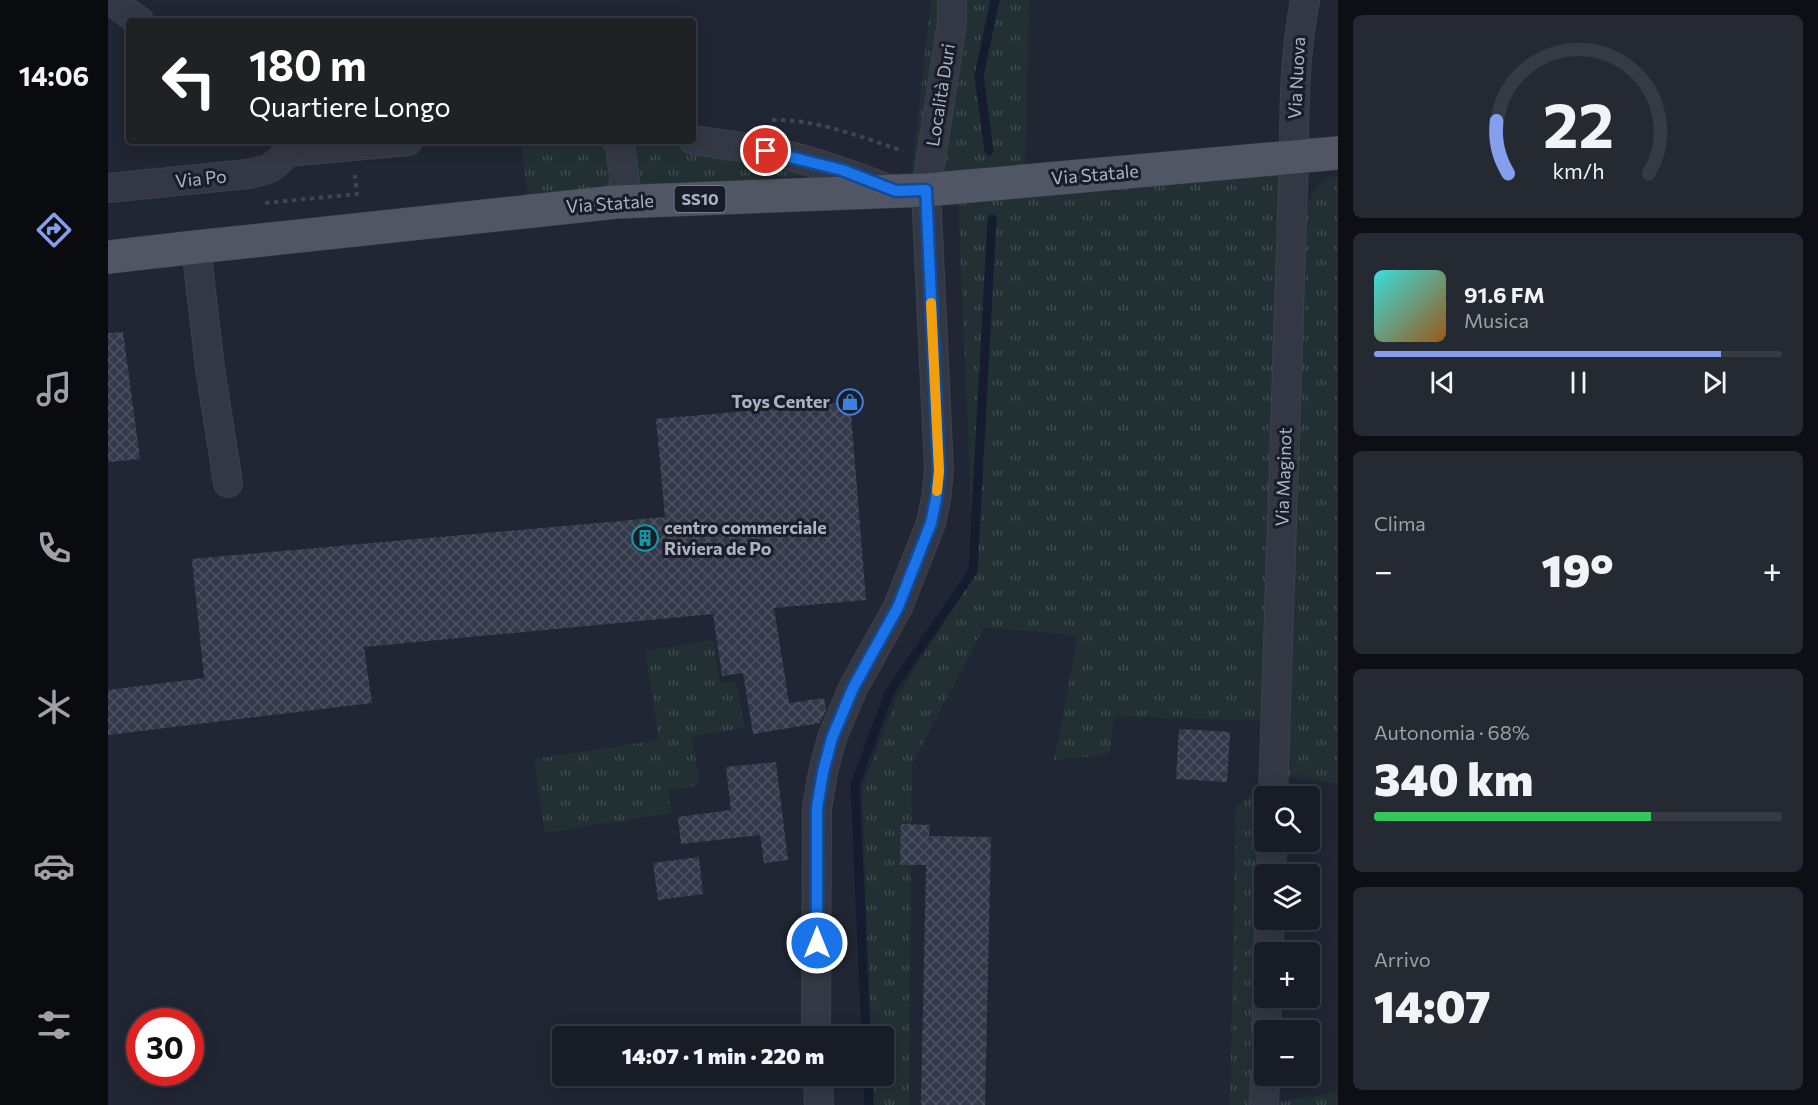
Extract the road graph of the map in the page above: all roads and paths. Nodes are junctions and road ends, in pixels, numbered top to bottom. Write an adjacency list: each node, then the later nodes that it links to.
1 (110, 0): 4 (street)
2 (952, 0): 11 (street, Località Duri)
3 (1305, 0): 12 (street, Via Nuova)
4 (135, 18)
5 (771, 120): 11 (path)
6 (696, 140): 14 (street)
7 (347, 144): 9 (street)
8 (619, 144): 15 (street)
9 (286, 147): 13 (street, Via Po)
10 (1338, 153): 12 (main road, SS10)
11 (932, 155): 14 (street, Località Duri)
12 (1294, 157): 14 (main road, Via Statale / SS10); 19 (street, Via Maginot)
13 (108, 188)
14 (911, 191): 15 (main road, Via Statale / SS10); 20 (street, Località Duri)
15 (616, 202): 16 (main road, Via Statale / SS10)
16 (196, 247): 17 (main road, Via Statale / SS10); 18 (street)
17 (108, 258)
18 (228, 483)
19 (1274, 786)
20 (816, 1026)
21 (818, 1086): 23 (street)
22 (1264, 1086): 24 (street)
23 (819, 1105)
24 (1264, 1105)

